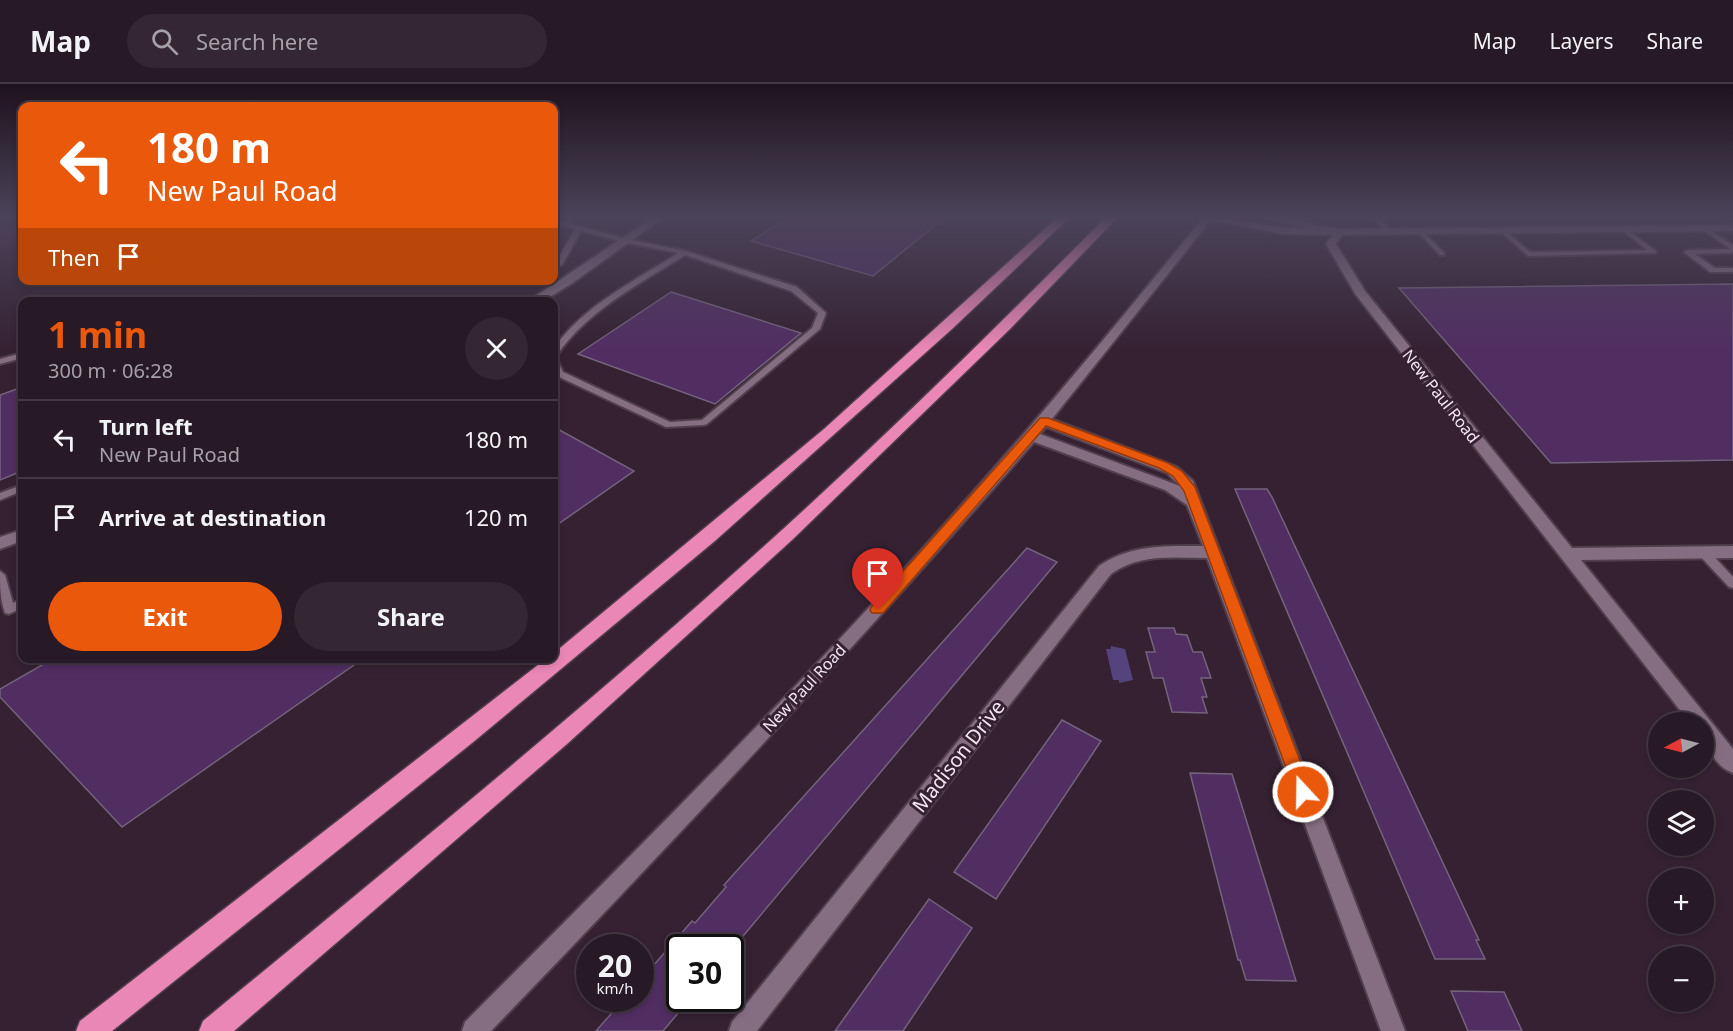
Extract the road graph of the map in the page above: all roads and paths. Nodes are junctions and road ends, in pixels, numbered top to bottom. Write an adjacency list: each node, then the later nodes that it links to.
1 (594, 262): 10 (street)
2 (669, 262): 11 (lane)
3 (714, 262): 14 (lane)
4 (1017, 262): 31 (highway)
5 (1068, 262): 37 (highway)
6 (1174, 262): 15 (street, New Paul Road)
7 (1341, 262): 27 (street, New Paul Road)
8 (1702, 262): 9 (lane)
9 (1733, 270)
10 (541, 297)
11 (558, 346)
12 (18, 356): 13 (lane)
13 (0, 362)
14 (558, 370)
15 (1044, 421): 16 (street, New Paul Road); 17 (street)
16 (1031, 436): 18 (street); 38 (street, New Paul Road)
17 (1116, 448): 18 (street); 21 (street)
18 (1105, 462): 21 (street)
19 (18, 490): 20 (lane)
20 (0, 497)
21 (1194, 502): 24 (street)
22 (18, 536): 23 (street)
23 (0, 543)
24 (1214, 552): 39 (street, Madison Drive); 40 (street)
25 (1703, 552): 26 (street); 27 (street); 29 (lane)
26 (1733, 552)
27 (1566, 554): 33 (street, New Paul Road)
28 (0, 575): 30 (lane)
29 (1733, 584)
30 (18, 605)
31 (558, 662)
32 (556, 663): 36 (highway)
33 (1692, 712)
34 (1714, 740): 35 (street)
35 (1733, 764)
36 (90, 1031)
37 (213, 1031)
38 (474, 1031)
39 (741, 1031)
40 (1393, 1031)

